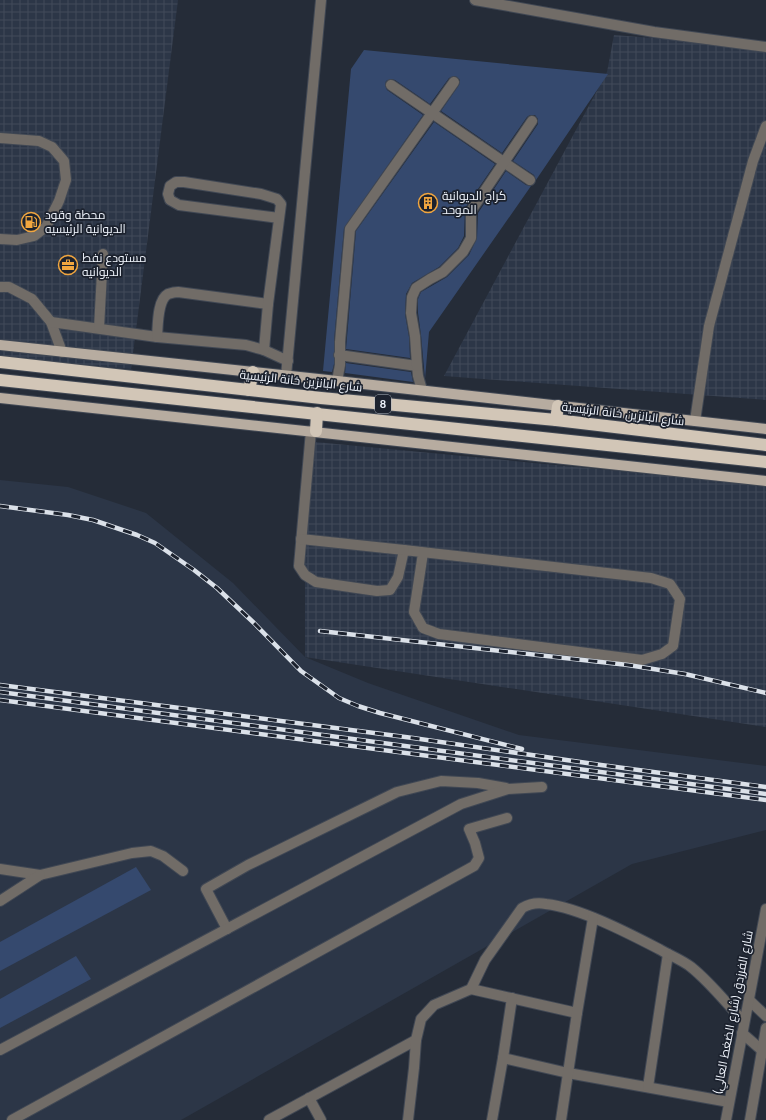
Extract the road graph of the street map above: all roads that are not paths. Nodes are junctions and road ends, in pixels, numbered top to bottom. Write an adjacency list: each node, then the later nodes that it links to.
1 (321, 0): 25 (street)
2 (475, 0): 3 (street)
3 (487, 1): 4 (street)
4 (766, 47)
5 (454, 82): 7 (street)
6 (391, 85): 7 (street)
7 (432, 113): 11 (street); 24 (street)
8 (532, 121): 11 (street)
9 (766, 126): 38 (street)
10 (0, 138): 14 (street)
11 (504, 162): 12 (street); 27 (street)
12 (530, 180)
13 (279, 218): 13 (street); 17 (street)
14 (0, 239)
15 (103, 254): 19 (street)
16 (0, 287): 18 (street)
17 (268, 304): 20 (street); 22 (street)
18 (51, 322): 19 (street); 23 (street)
19 (99, 328): 20 (street)
20 (157, 337): 22 (street)
21 (0, 346): 23 (main road)
22 (264, 350): 25 (street)
23 (62, 352): 28 (main road)
24 (339, 356): 27 (street); 31 (street)
25 (288, 361): 29 (street)
26 (0, 362): 32 (highway, شارع البانزين خانة الرئيسية / 8)
27 (417, 366): 33 (street)
28 (253, 372): 29 (main road); 32 (highway)
29 (286, 376): 31 (main road)
30 (0, 380): 36 (highway, 8)
31 (337, 381): 33 (main road)
32 (249, 390): 37 (highway, شارع البانزين خانة الرئيسية / 8)
33 (422, 390): 35 (main road)
34 (0, 398): 40 (main road)
35 (558, 406): 37 (highway); 38 (main road)
36 (317, 414): 40 (highway); 42 (highway, 8)
37 (556, 420): 41 (highway, شارع البانزين خانة الرئيسية / 8)
38 (695, 421): 39 (main road)
39 (766, 429)
40 (314, 431): 43 (main road); 44 (street)
41 (766, 445)
42 (766, 462)
43 (766, 481)
44 (301, 539): 45 (street); 45 (street)
45 (404, 550): 46 (street)
46 (424, 553): 46 (street)
47 (542, 787): 48 (street)
48 (508, 789): 56 (street); 56 (street)
49 (507, 818): 74 (street)
50 (0, 869): 52 (street)
51 (183, 871): 52 (street)
52 (40, 876): 53 (street)
53 (0, 901)
54 (766, 909): 60 (street, شارع الفرزدق (شارع الضغط العالي))
55 (593, 918): 57 (street); 58 (street); 61 (street)
56 (227, 929): 67 (street)
57 (668, 954): 63 (street); 71 (street)
58 (471, 989): 59 (street); 66 (street)
59 (512, 998): 61 (street); 69 (street)
60 (749, 1000): 62 (street); 63 (street, شارع الفرزدق (شارع الضغط العالي))
61 (576, 1013): 70 (street)
62 (766, 1016)
63 (744, 1022): 65 (street, شارع الفرزدق (شارع الضغط العالي))
64 (766, 1028): 68 (street)
65 (742, 1033): 68 (street); 73 (street, شارع الفرزدق (شارع الضغط العالي))
66 (416, 1040): 72 (street); 77 (street)
67 (0, 1050)
68 (764, 1051): 81 (street)
69 (503, 1058): 70 (street); 78 (street)
70 (568, 1073): 71 (street); 79 (street)
71 (648, 1087): 73 (street)
72 (309, 1098): 75 (street); 76 (street)
73 (729, 1102): 80 (street, شارع الفرزدق (شارع الضغط العالي))
74 (12, 1120)
75 (269, 1120)
76 (321, 1120)
77 (408, 1120)
78 (492, 1120)
79 (561, 1120)
80 (726, 1120)
81 (750, 1120)

